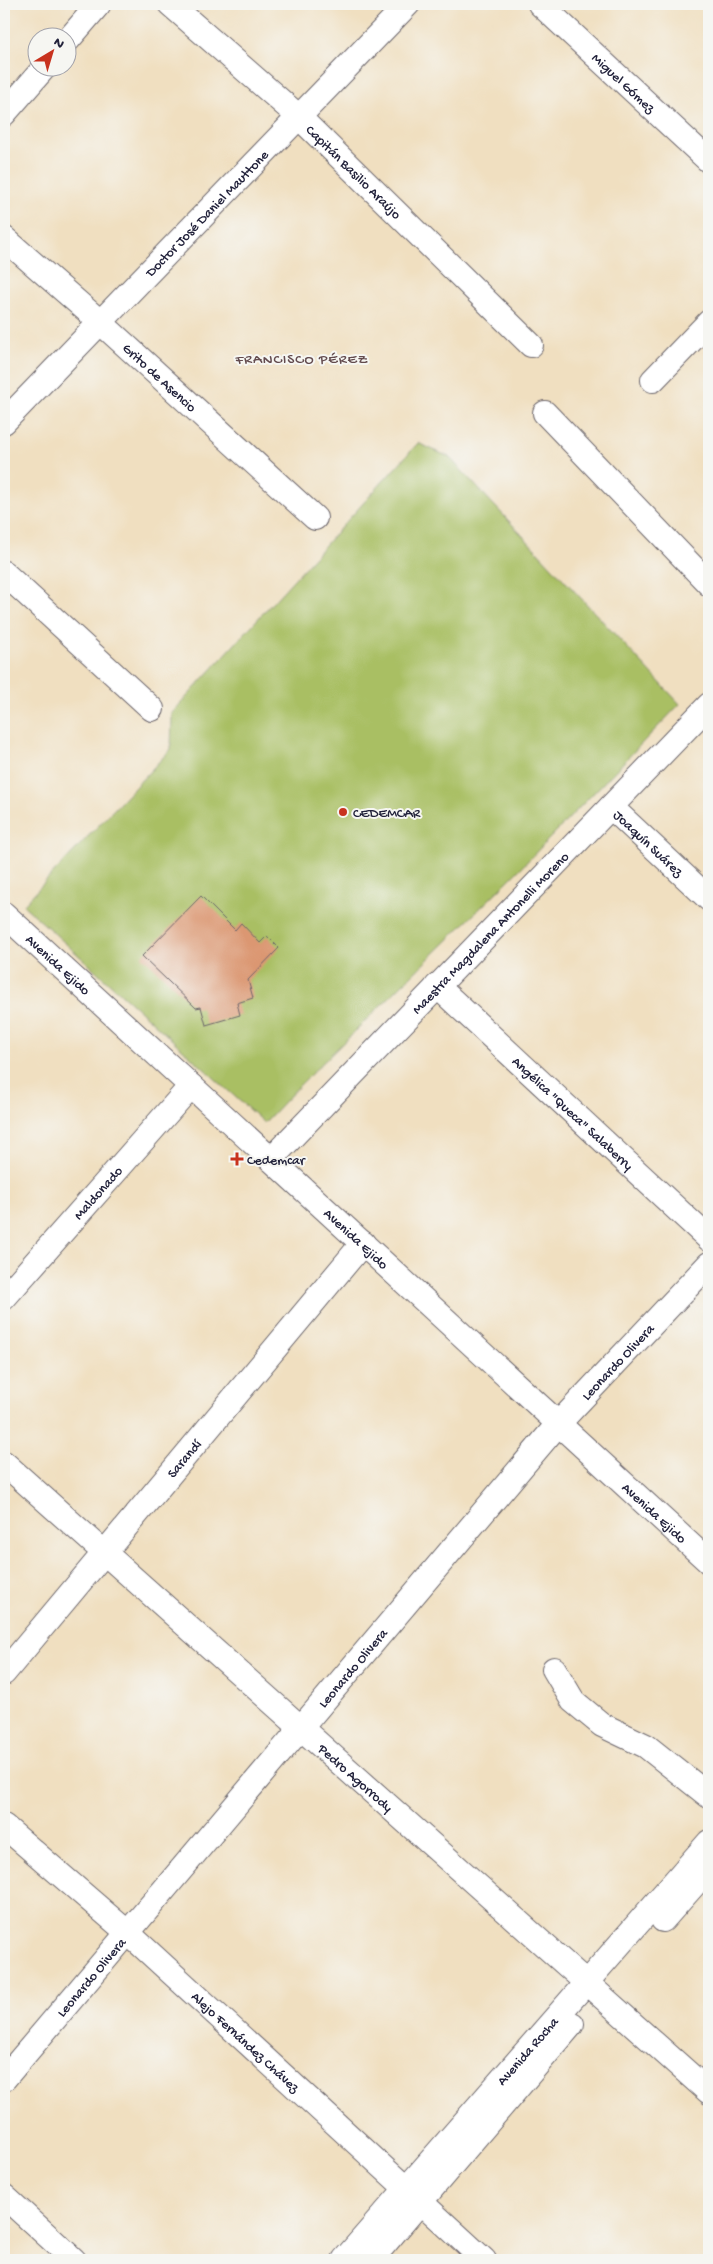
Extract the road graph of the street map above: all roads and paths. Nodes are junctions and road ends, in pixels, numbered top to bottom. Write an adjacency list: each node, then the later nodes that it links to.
1 (99, 4): 5 (street)
2 (170, 4): 8 (street, Capitán Basilio Araújo)
3 (408, 4): 8 (street, Doctor José Daniel Mauttone)
4 (540, 4): 9 (street, Miguel Gómez)
5 (78, 28)
6 (35, 78): 7 (street)
7 (4, 114)
8 (298, 116): 11 (street, Doctor José Daniel Mauttone); 13 (street, Capitán Basilio Araújo)
9 (709, 161)
10 (4, 238): 11 (street, Grito de Asencio)
11 (99, 321): 16 (street, Doctor José Daniel Mauttone); 17 (street, Grito de Asencio)
12 (709, 322): 14 (street)
13 (531, 344)
14 (653, 380)
15 (544, 413): 19 (street)
16 (4, 422)
17 (315, 518)
18 (4, 573): 21 (street)
19 (709, 584)
20 (709, 705): 22 (street, Maestra Magdalena Antonelli Moreno)
21 (152, 709)
22 (611, 807): 23 (street, Joaquín Suárez); 25 (street, Maestra Magdalena Antonelli Moreno)
23 (709, 898)
24 (4, 914): 26 (street, Avenida Ejido)
25 (437, 986): 27 (street, Maestra Magdalena Antonelli Moreno); 28 (street, Angélica "Queca" Salaberry)
26 (191, 1086): 27 (street, Avenida Ejido); 31 (street, Maldonado)
27 (271, 1159): 29 (street, Avenida Ejido)
28 (709, 1239)
29 (363, 1243): 32 (street, Avenida Ejido); 34 (street, Sarandí)
30 (709, 1264): 32 (street, Leonardo Olivera)
31 (4, 1298)
32 (558, 1424): 35 (street, Avenida Ejido); 38 (street, Leonardo Olivera)
33 (4, 1463): 34 (street, Pedro Agorrody)
34 (105, 1553): 37 (street, Sarandí); 38 (street, Pedro Agorrody)
35 (709, 1562)
36 (554, 1668): 39 (street)
37 (4, 1673)
38 (300, 1727): 43 (street, Leonardo Olivera); 44 (street, Pedro Agorrody)
39 (709, 1796)
40 (4, 1826): 43 (street, Alejo Fernández Chávez)
41 (709, 1842): 44 (street, Avenida Rocha)
42 (709, 1868): 44 (street, Avenida Rocha)
43 (127, 1932): 45 (street, Leonardo Olivera); 47 (street, Alejo Fernández Chávez)
44 (593, 1988): 46 (street, Pedro Agorrody); 47 (street, Avenida Rocha)
45 (4, 2079)
46 (709, 2092)
47 (414, 2195): 50 (street, Avenida Rocha); 51 (street, Avenida Rocha); 52 (street, Alejo Fernández Chávez)
48 (4, 2196): 49 (street)
49 (74, 2260)
50 (344, 2260)
51 (370, 2260)
52 (484, 2260)

